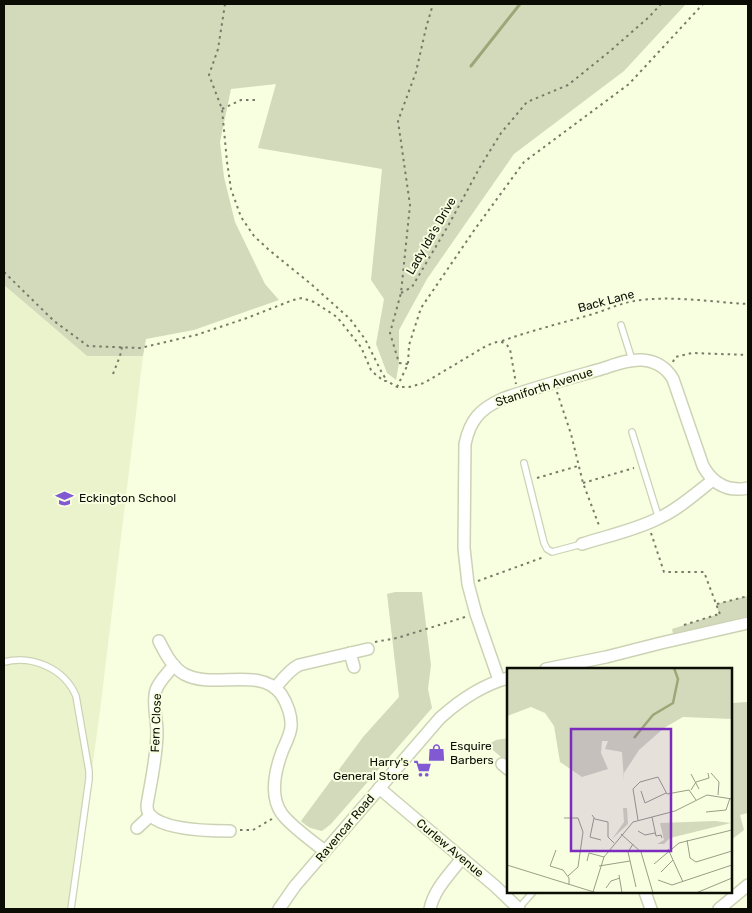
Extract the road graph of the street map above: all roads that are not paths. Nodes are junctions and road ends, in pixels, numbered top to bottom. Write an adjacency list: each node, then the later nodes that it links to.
1 (621, 325): 2 (lane)
2 (632, 360): 5 (street, Staniforth Avenue); 19 (street, Staniforth Avenue)
3 (632, 432): 7 (lane)
4 (524, 463): 8 (lane)
5 (713, 480): 6 (street); 7 (street)
6 (748, 488)
7 (653, 521): 8 (street)
8 (582, 544)
9 (748, 623): 13 (street)
10 (159, 641): 15 (street)
11 (368, 649): 12 (street)
12 (350, 653): 16 (street); 20 (street)
13 (606, 657): 17 (street); 18 (street)
14 (4, 662): 31 (lane)
15 (174, 666): 20 (street); 22 (street, Fern Close)
16 (354, 667)
17 (551, 668)
18 (608, 668)
19 (504, 679): 21 (street, Ravencar Road)
20 (276, 688): 25 (street)
21 (379, 788): 25 (street, Ravencar Road); 26 (street, Curlew Avenue)
22 (150, 816): 23 (street); 24 (street)
23 (137, 828)
24 (230, 831)
25 (325, 851): 32 (street, Ravencar Road)
26 (462, 858): 33 (street); 34 (street, Curlew Avenue)
27 (748, 885): 30 (street)
28 (532, 893): 34 (lane)
29 (645, 893): 35 (street)
30 (730, 899): 36 (street); 37 (street)
31 (71, 909)
32 (279, 909)
33 (430, 909)
34 (518, 909)
35 (651, 909)
36 (719, 909)
37 (737, 909)

